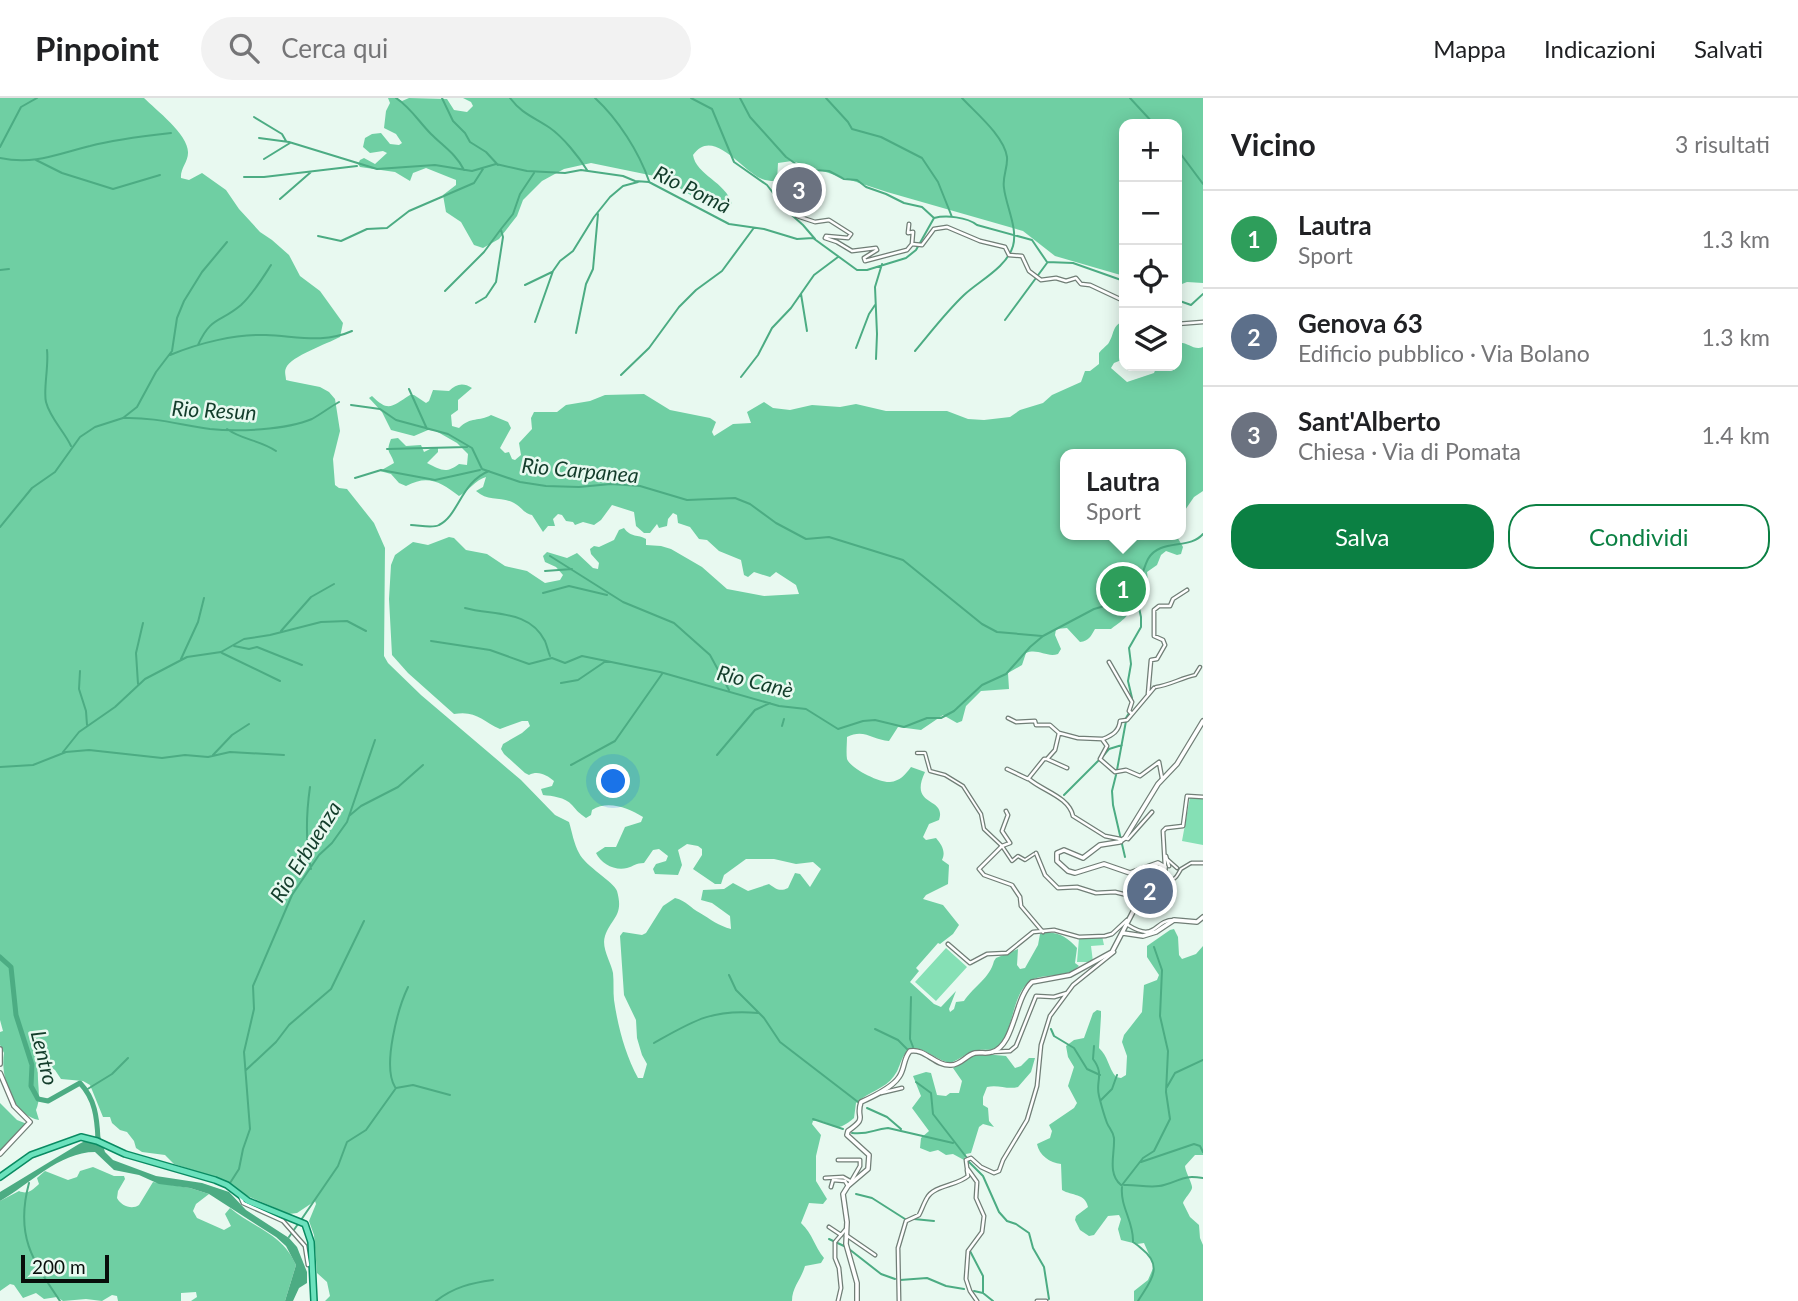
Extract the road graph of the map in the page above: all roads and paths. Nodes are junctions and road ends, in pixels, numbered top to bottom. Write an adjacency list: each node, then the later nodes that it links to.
1 (794, 202): 3 (street)
2 (909, 224): 3 (street)
3 (916, 245): 4 (street)
4 (1119, 299)
5 (1203, 322): 6 (street)
6 (1182, 324)
7 (1187, 590): 11 (street)
8 (1108, 662): 12 (street)
9 (1200, 667): 10 (street)
10 (1154, 688): 11 (street)
11 (1148, 694): 12 (street)
12 (1131, 713): 16 (street)
13 (1008, 718): 15 (street)
14 (1203, 721): 22 (street)
15 (1059, 733): 16 (street); 18 (street)
16 (1102, 739): 22 (street)
17 (917, 752): 27 (street)
18 (1047, 759): 19 (street); 21 (street)
19 (1067, 768)
20 (1007, 769): 21 (street)
21 (1028, 779): 26 (street)
22 (1161, 781): 26 (street)
23 (1203, 797): 29 (street)
24 (1006, 811): 27 (street)
25 (1152, 812): 26 (street)
26 (1123, 840): 34 (street)
27 (1002, 845): 28 (street); 40 (street)
28 (1036, 853): 36 (street)
29 (1165, 853): 30 (street); 34 (street)
30 (1168, 860): 33 (street); 34 (street)
31 (1192, 863): 32 (street); 35 (street)
32 (1203, 863)
33 (1177, 868)
34 (1166, 869): 35 (street)
35 (1165, 880): 36 (street)
36 (1153, 891): 39 (street)
37 (1203, 917): 38 (street)
38 (1174, 920): 39 (street); 41 (street)
39 (1126, 923): 40 (street); 41 (street)
40 (1043, 932): 42 (street)
41 (1123, 933): 43 (street)
42 (948, 944)
43 (1115, 949): 44 (street); 46 (street)
44 (1067, 993): 46 (street); 53 (street)
45 (0, 1049): 47 (street)
46 (992, 1052): 50 (street)
47 (0, 1063)
48 (0, 1073): 51 (street)
49 (902, 1088): 50 (street)
50 (878, 1093): 56 (street)
51 (0, 1154)
52 (838, 1160): 56 (street)
53 (967, 1168): 66 (street); 67 (street)
54 (0, 1177): 58 (main road)
55 (825, 1178): 56 (street)
56 (849, 1184): 57 (street); 60 (street)
57 (831, 1187)
58 (240, 1196): 62 (street); 63 (main road)
59 (829, 1227): 60 (street)
60 (843, 1235): 61 (street); 64 (street); 65 (street)
61 (875, 1255)
62 (308, 1265)
63 (314, 1301)
64 (838, 1301)
65 (857, 1301)
66 (899, 1301)
67 (977, 1301)
68 (1037, 1301): 69 (street)
69 (1046, 1301)

